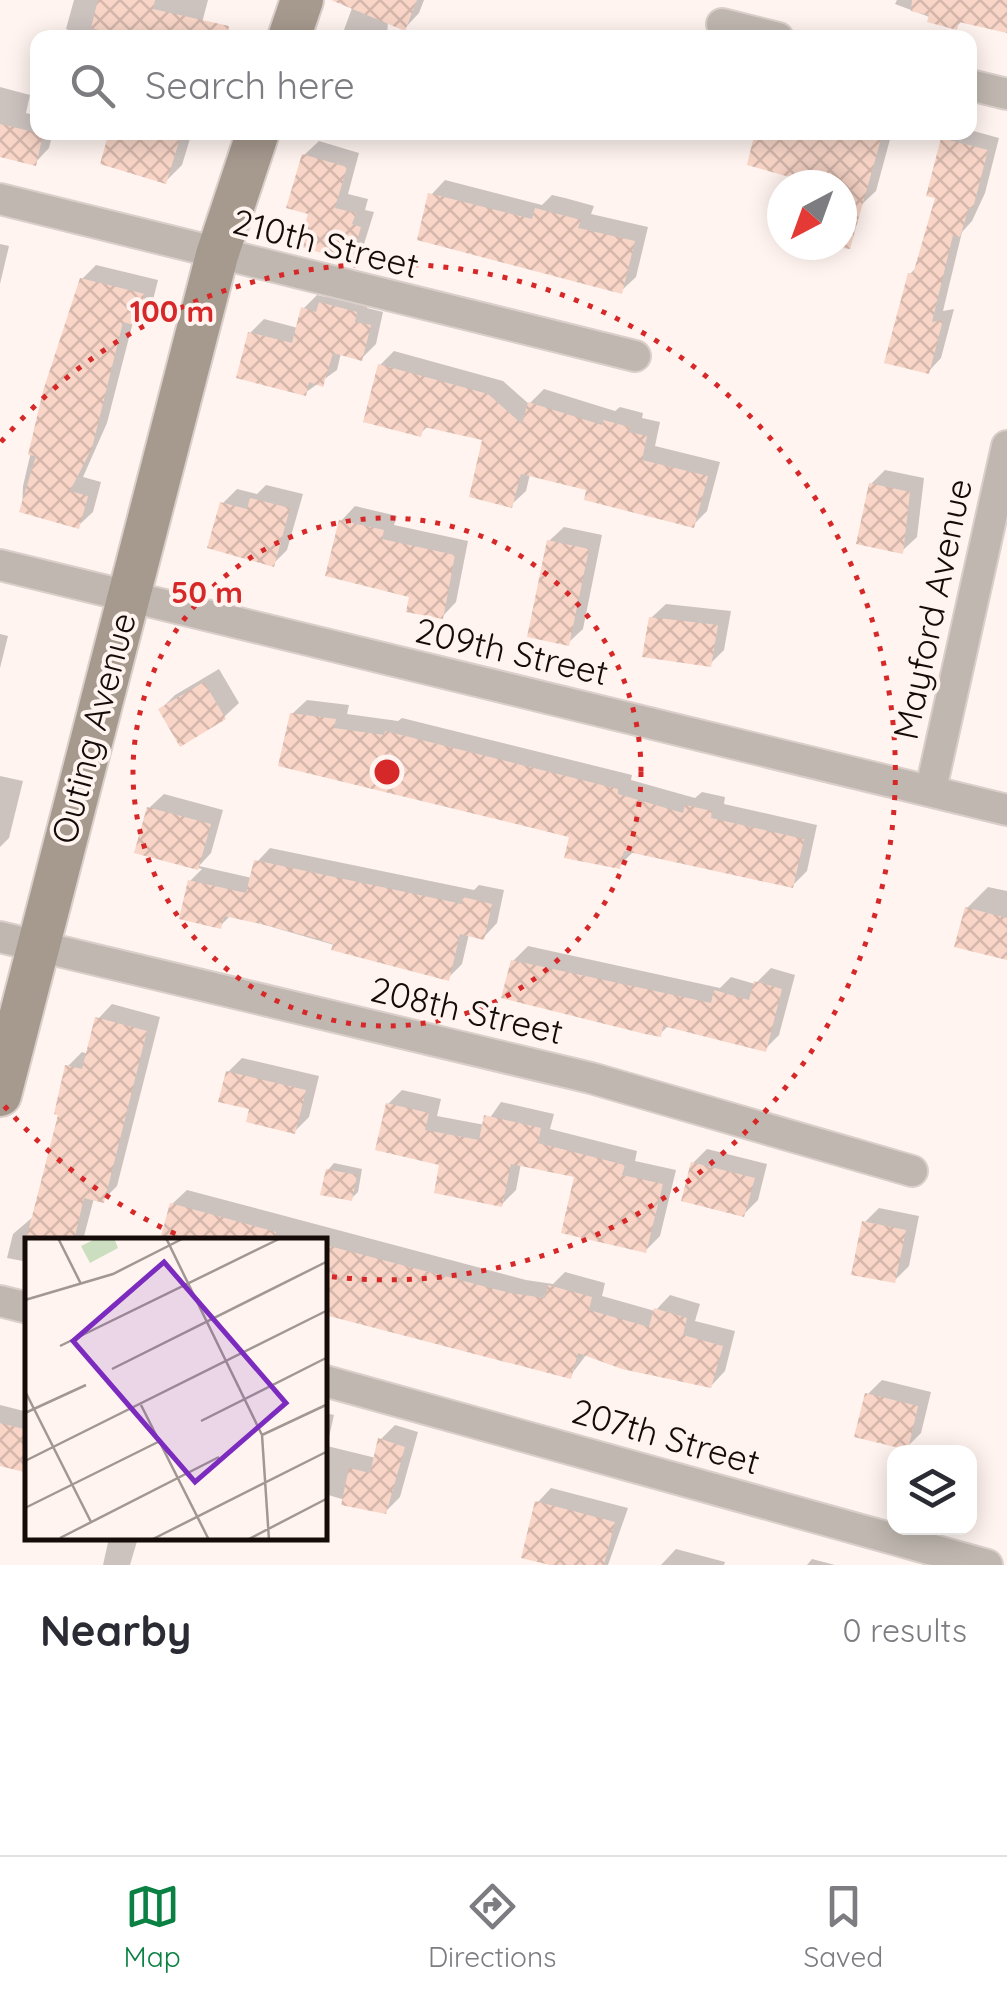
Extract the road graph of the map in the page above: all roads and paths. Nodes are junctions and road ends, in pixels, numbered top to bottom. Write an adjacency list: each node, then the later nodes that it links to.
1 (302, 0): 3 (street)
2 (722, 24): 4 (street)
3 (292, 30)
4 (746, 30)
5 (977, 87): 6 (street)
6 (1007, 94)
7 (255, 140): 9 (street, Outing Avenue)
8 (0, 199): 9 (street, 210th Street)
9 (218, 255): 10 (street, 210th Street); 13 (street, Outing Avenue)
10 (635, 356)
11 (1006, 453): 14 (street, Mayford Avenue)
12 (0, 565): 13 (street, 209th Street)
13 (127, 599): 14 (street, 209th Street); 16 (street, Outing Avenue)
14 (930, 789): 15 (street, 209th Street)
15 (1007, 810)
16 (18, 942): 17 (street, Outing Avenue); 18 (street, 208th Street)
17 (0, 1094)
18 (912, 1171)
19 (0, 1301): 20 (street)
20 (25, 1307)
21 (328, 1382): 22 (street, 207th Street)
22 (987, 1565)

